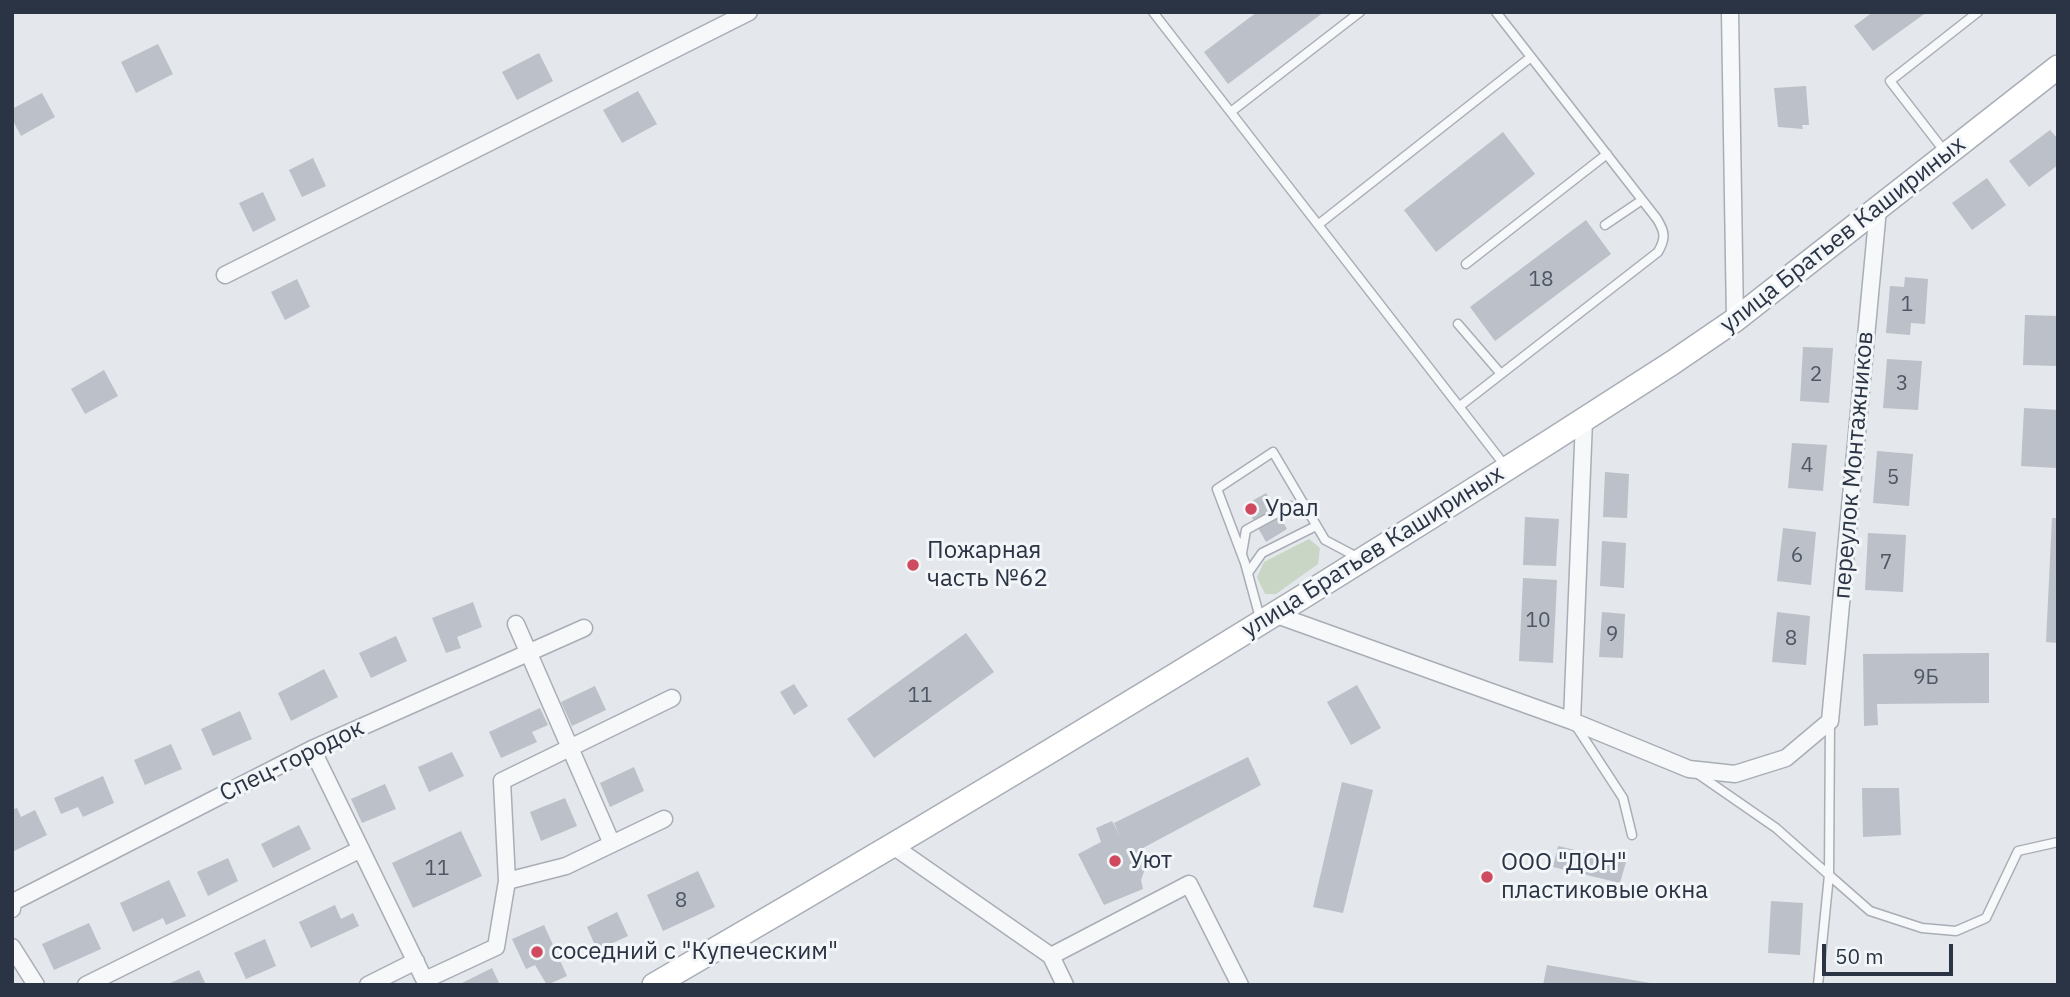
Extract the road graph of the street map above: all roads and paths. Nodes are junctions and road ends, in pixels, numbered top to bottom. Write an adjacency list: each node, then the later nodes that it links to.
1 (749, 12): 17 (street)
2 (1360, 12): 9 (lane)
3 (1496, 12): 7 (lane)
4 (1730, 12): 18 (street)
5 (1978, 12): 11 (lane)
6 (1156, 13): 9 (lane)
7 (1531, 57): 10 (lane); 14 (lane)
8 (2058, 67): 11 (main road, улица Братьев Кашириных)
9 (1232, 111): 14 (lane)
10 (1607, 155): 12 (lane); 16 (lane)
11 (1947, 155): 13 (main road, улица Братьев Кашириных)
12 (1642, 200): 15 (lane); 20 (lane)
13 (1878, 209): 18 (main road, улица Братьев Кашириных); 35 (street, переулок Монтажников)
14 (1320, 224): 21 (lane)
15 (1605, 225)
16 (1466, 264)
17 (225, 275)
18 (1735, 320): 22 (main road, улица Братьев Кашириных)
19 (1458, 324): 20 (lane)
20 (1501, 374): 21 (lane)
21 (1460, 406): 23 (lane)
22 (1584, 420): 23 (main road, улица Братьев Кашириных); 34 (street)
23 (1508, 469): 27 (main road, улица Братьев Кашириных)
24 (1307, 511): 25 (lane); 26 (lane); 26 (lane)
25 (1316, 526): 27 (lane); 28 (lane)
26 (1242, 554): 28 (lane)
27 (1362, 559): 29 (main road, улица Братьев Кашириных)
28 (1248, 573): 29 (lane)
29 (1267, 618): 34 (street); 43 (main road, улица Братьев Кашириных)
30 (516, 624): 32 (street)
31 (584, 628): 32 (street, Спец-городок)
32 (530, 652): 36 (street); 37 (street, Спец-городок)
33 (672, 698): 36 (street)
34 (1572, 721): 38 (street); 40 (lane)
35 (1830, 721): 38 (street); 45 (lane)
36 (570, 748): 42 (street); 46 (street)
37 (312, 749): 44 (street); 47 (street, Спец-городок)
38 (1689, 769): 45 (lane)
39 (664, 818): 42 (street)
40 (1632, 835)
41 (2058, 842): 45 (lane)
42 (611, 844): 46 (street)
43 (893, 846): 49 (street); 55 (main road, улица Братьев Кашириных)
44 (361, 849): 50 (street); 53 (street)
45 (1829, 875): 58 (lane)
46 (506, 881): 51 (street)
47 (12, 909)
48 (12, 947): 52 (street)
49 (1051, 957): 56 (street); 57 (street)
50 (415, 961): 51 (street); 54 (street)
51 (426, 982)
52 (36, 985)
53 (86, 985)
54 (368, 985)
55 (654, 985)
56 (1065, 985)
57 (1240, 985)
58 (1818, 985)

